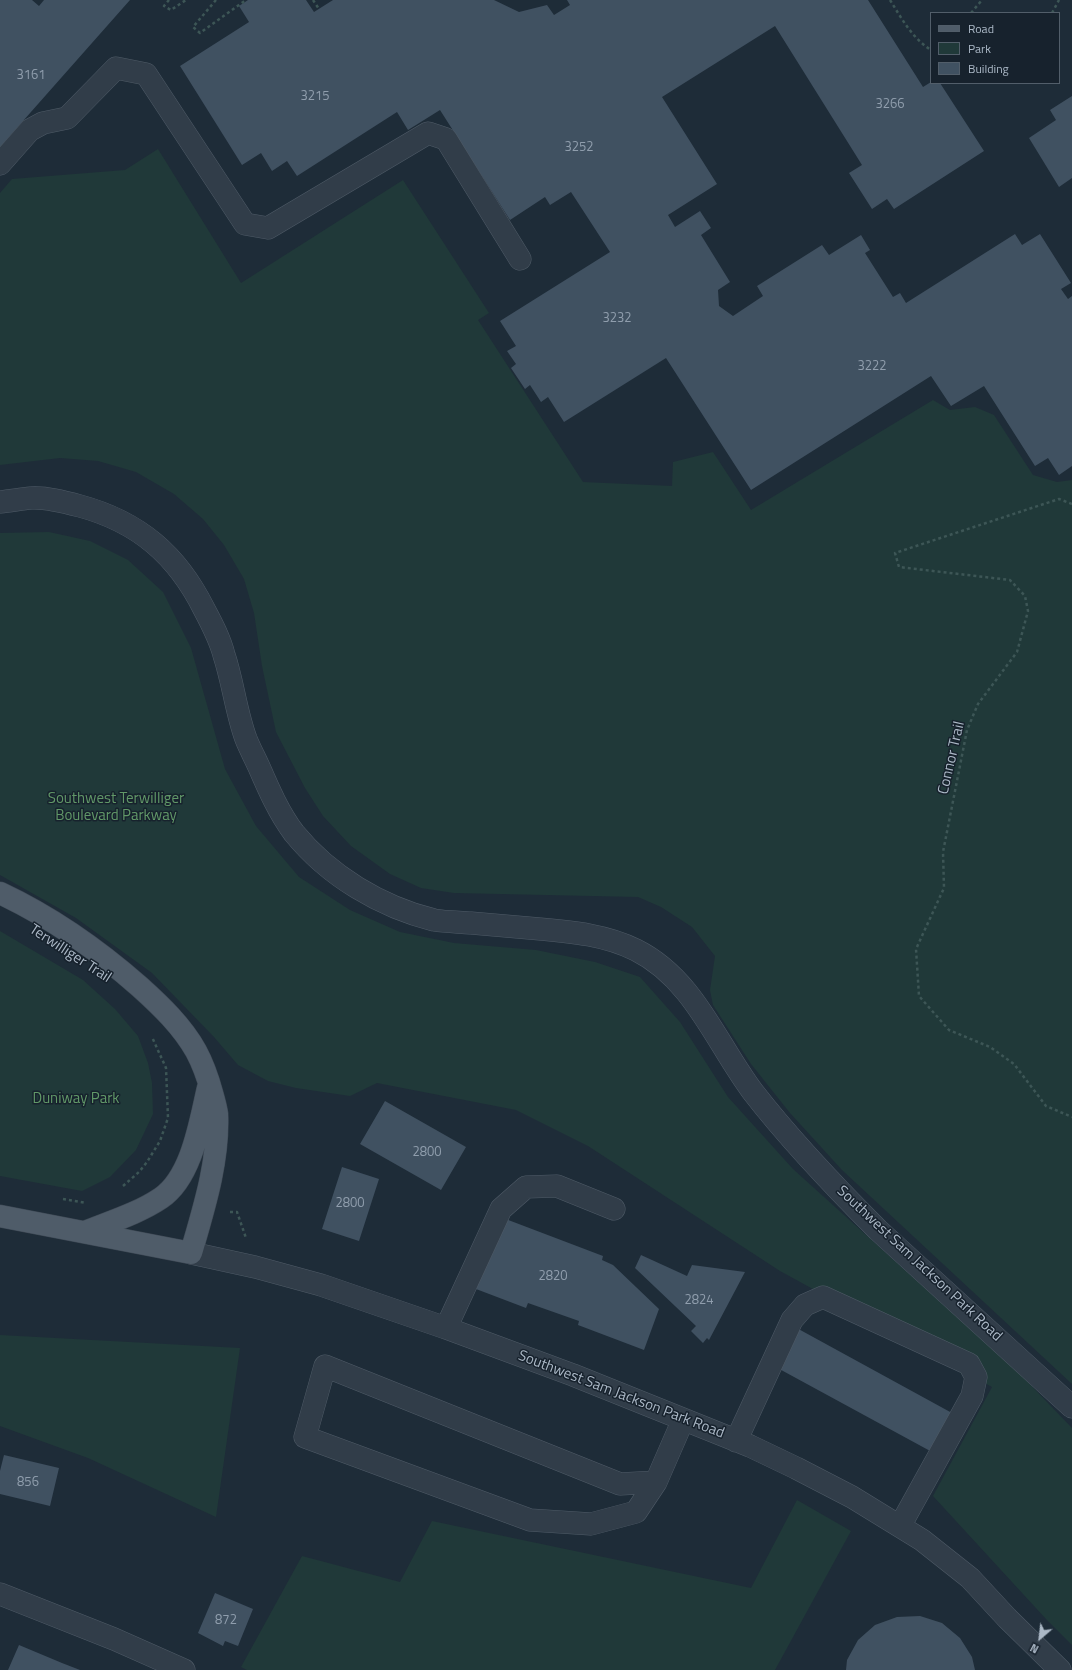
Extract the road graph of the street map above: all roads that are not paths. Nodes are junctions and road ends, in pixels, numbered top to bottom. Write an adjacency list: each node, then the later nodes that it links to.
1 (0, 164): 2 (street)
2 (520, 259)
3 (0, 502): 11 (street, Southwest Sam Jackson Park Road)
4 (0, 892): 5 (main road)
5 (209, 1083): 8 (main road); 9 (main road)
6 (614, 1209): 10 (street)
7 (0, 1216): 8 (main road)
8 (85, 1232): 9 (main road)
9 (191, 1253): 10 (street, Southwest Sam Jackson Park Road)
10 (446, 1328): 12 (street, Southwest Sam Jackson Park Road)
11 (1072, 1407)
12 (683, 1420): 13 (street, Southwest Sam Jackson Park Road); 14 (street)
13 (736, 1441): 15 (street, Southwest Sam Jackson Park Road); 15 (street)
14 (656, 1482): 14 (street)
15 (900, 1526): 18 (street, Southwest Sam Jackson Park Road)
16 (0, 1594): 17 (street)
17 (184, 1670)
18 (1060, 1670)

